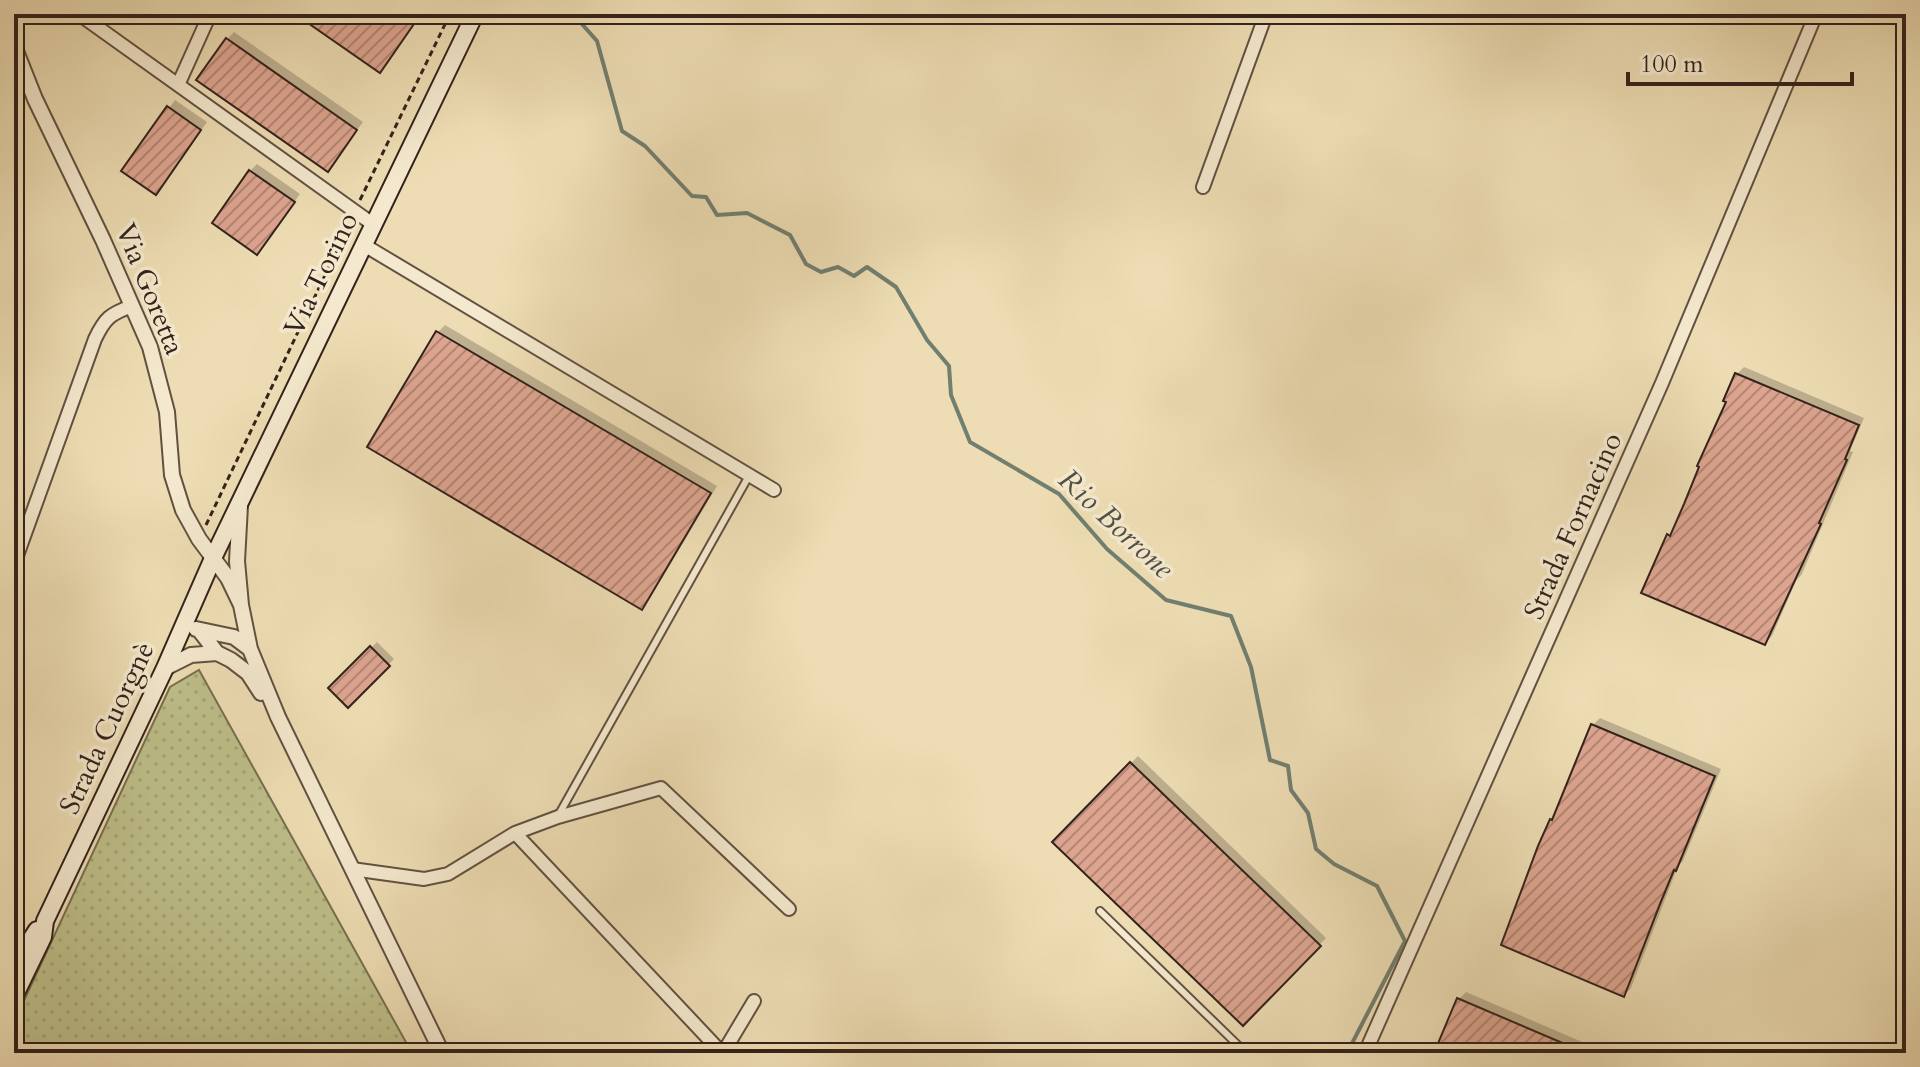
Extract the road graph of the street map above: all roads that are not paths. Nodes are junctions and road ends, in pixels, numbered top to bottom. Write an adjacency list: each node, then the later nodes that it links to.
1 (79, 14): 7 (street)
2 (210, 14): 7 (street)
3 (475, 14): 9 (main road, Via Torino)
4 (1266, 14): 8 (street)
5 (1816, 14): 35 (street, Strada Fornacino)
6 (14, 46): 11 (street, Via Goretta)
7 (178, 85): 9 (street)
8 (1203, 187)
9 (374, 225): 10 (main road, Via Torino)
10 (364, 245): 12 (street); 14 (main road, Via Torino)
11 (132, 306): 15 (street, Via Goretta); 16 (street)
12 (750, 474): 13 (street); 23 (lane)
13 (774, 490)
14 (241, 501): 15 (main road, Via Torino); 17 (street)
15 (214, 556): 17 (street, Via Goretta); 18 (main road, Strada Cuorgnè)
16 (14, 564)
17 (241, 605): 19 (street)
18 (192, 628): 19 (street); 20 (street); 21 (main road, Strada Cuorgnè)
19 (250, 649): 22 (street)
20 (217, 653): 21 (street); 22 (street)
21 (165, 668): 28 (main road, Strada Cuorgnè)
22 (278, 717): 25 (street)
23 (558, 817): 24 (street); 26 (street)
24 (515, 833): 25 (street); 33 (street)
25 (352, 869): 32 (street)
26 (789, 909)
27 (1100, 911): 34 (lane)
28 (45, 921): 29 (main road, Strada Cuorgnè); 30 (main road, Strada Cuorgnè)
29 (14, 966)
30 (14, 997)
31 (754, 1001): 33 (street)
32 (442, 1053)
33 (723, 1053)
34 (1246, 1053)
35 (1365, 1053)

